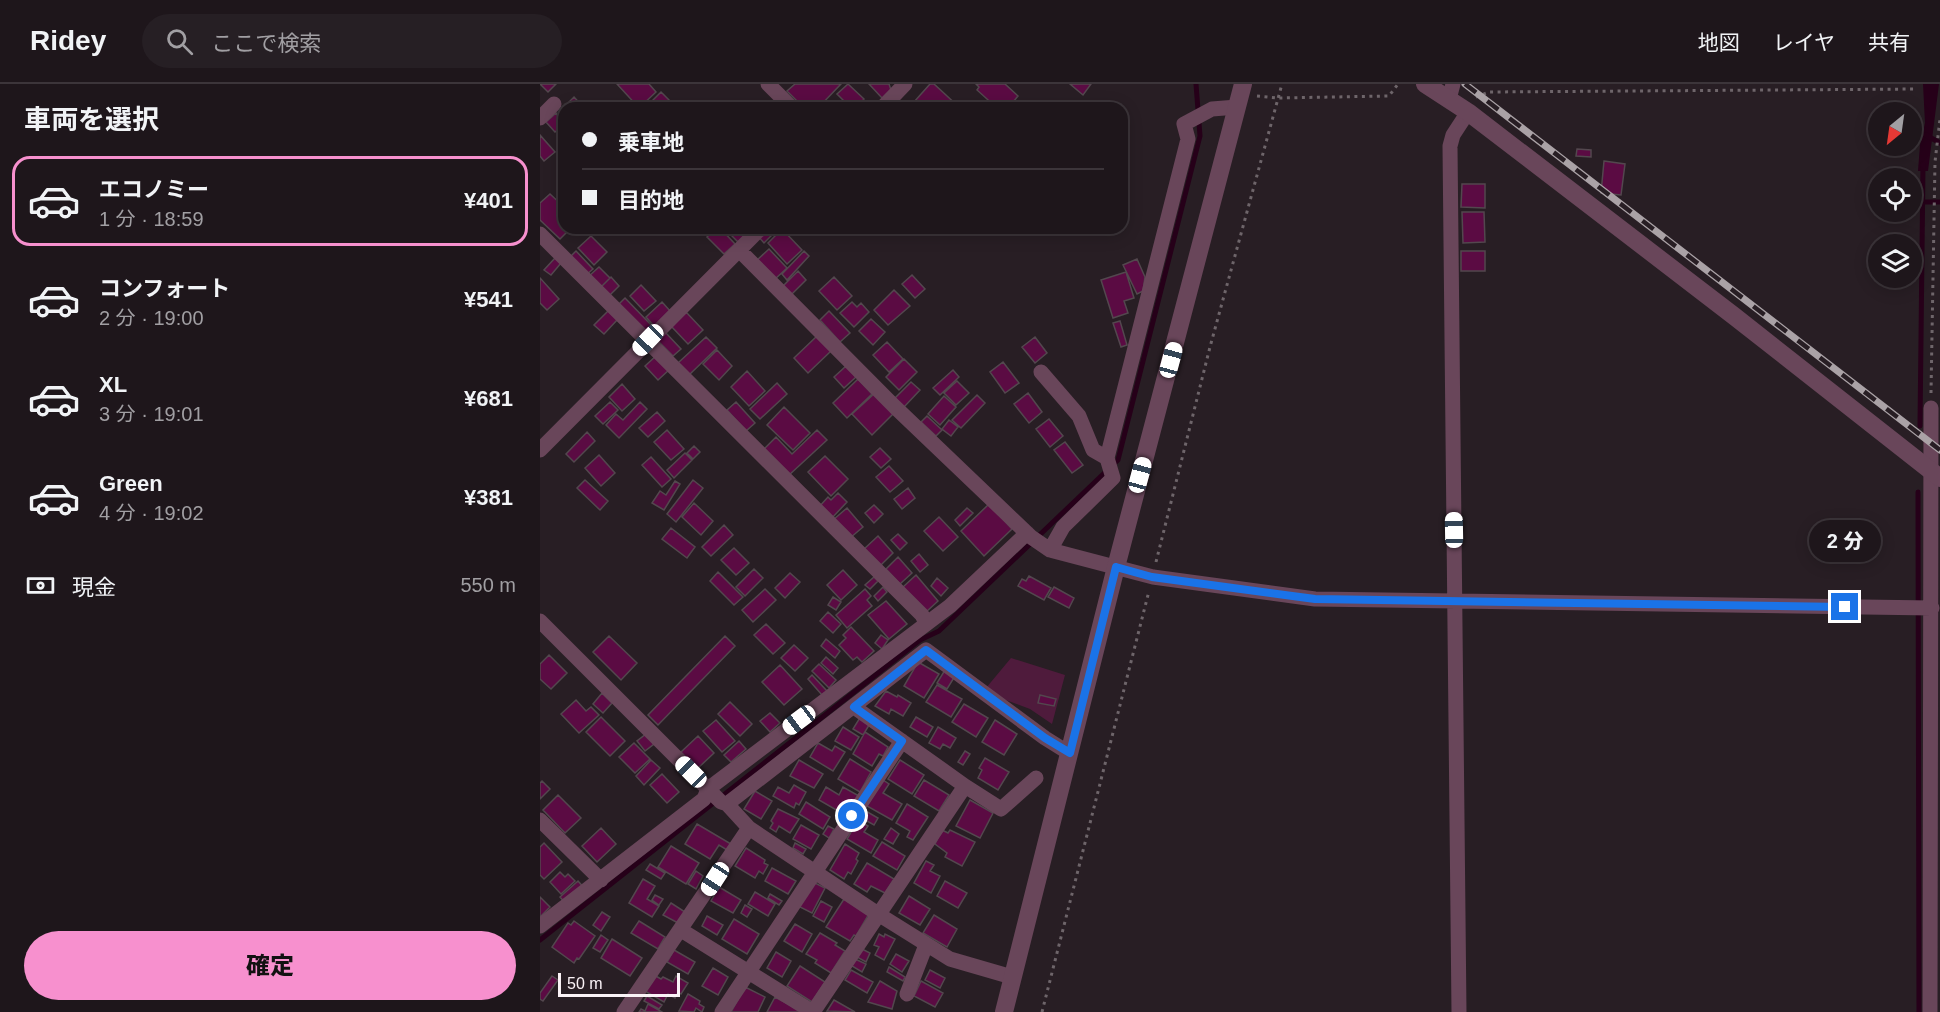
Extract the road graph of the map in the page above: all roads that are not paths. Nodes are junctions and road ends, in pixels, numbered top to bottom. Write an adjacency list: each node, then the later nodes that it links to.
1 (768, 84): 6 (street)
2 (905, 84): 7 (street)
3 (1425, 84): 5 (street)
4 (1240, 95): 17 (street); 20 (street)
5 (1457, 100): 18 (street); 21 (street)
6 (786, 102)
7 (888, 102)
8 (554, 104): 9 (street)
9 (540, 118)
10 (540, 234): 13 (street)
11 (755, 234): 12 (street)
12 (739, 250): 13 (street); 19 (street)
13 (648, 340): 16 (street); 24 (street)
14 (1041, 372): 17 (street)
15 (1931, 408): 18 (street)
16 (540, 450)
17 (1108, 464): 19 (street)
18 (1935, 474): 22 (street)
19 (1037, 541): 20 (street); 24 (street)
20 (1116, 567): 21 (street); 27 (street)
21 (1456, 601): 22 (street); 47 (street)
22 (1923, 608): 33 (street)
23 (540, 621): 30 (street)
24 (926, 623): 30 (street)
25 (854, 707): 26 (street); 27 (street); 30 (street)
26 (902, 741): 29 (street); 34 (street)
27 (1070, 753): 41 (street)
28 (1036, 778): 29 (street)
29 (965, 786): 36 (street)
30 (717, 798): 32 (street); 35 (street)
31 (540, 820): 35 (street)
32 (749, 828): 34 (street); 38 (street)
33 (1935, 847): 48 (street)
34 (815, 872): 36 (street); 40 (street)
35 (601, 880): 37 (street)
36 (878, 914): 39 (street); 45 (street)
37 (540, 926)
38 (681, 930): 40 (street); 43 (street)
39 (926, 945): 41 (street); 42 (street)
40 (747, 972): 44 (street); 45 (street)
41 (1012, 977): 46 (street)
42 (908, 994)
43 (624, 1012)
44 (722, 1012)
45 (813, 1012)
46 (1004, 1012)
47 (1459, 1012)
48 (1930, 1012)

